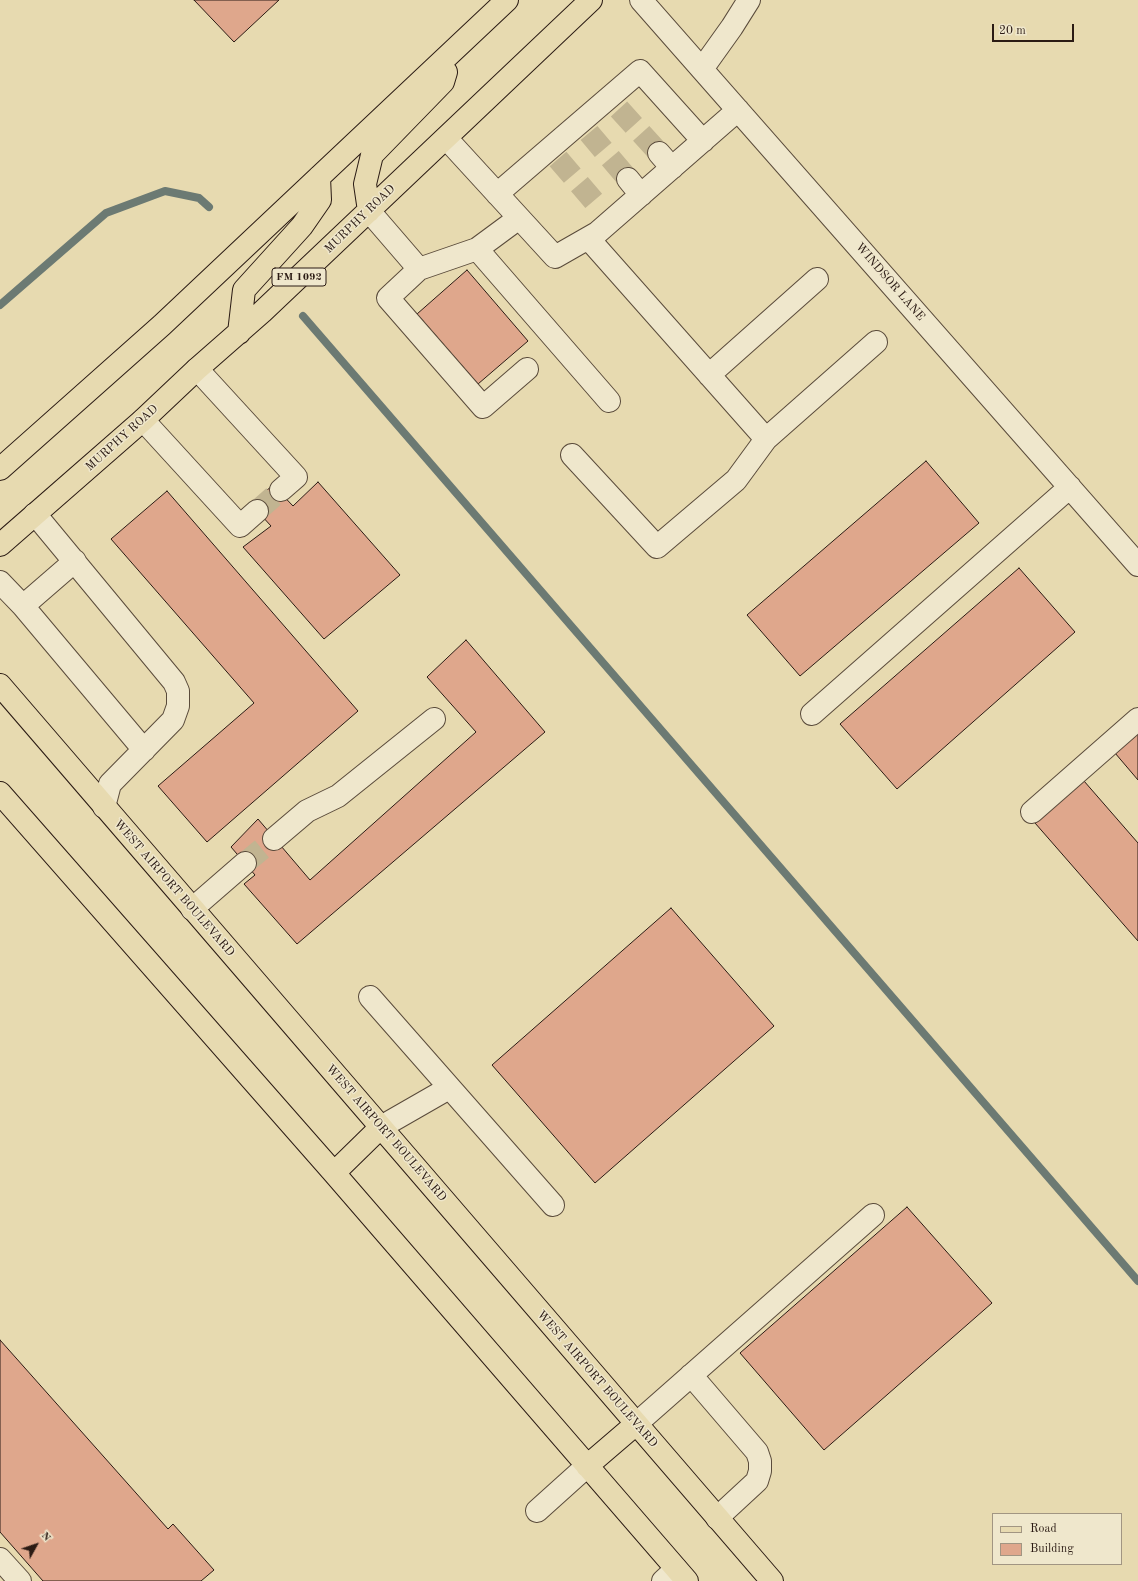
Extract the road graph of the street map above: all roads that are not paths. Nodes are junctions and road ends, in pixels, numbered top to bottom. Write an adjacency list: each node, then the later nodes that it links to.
1 (507, 0): 5 (main road)
2 (591, 0): 8 (main road, MURPHY ROAD / FM 1092)
3 (641, 0): 6 (street, WINDSOR LANE)
4 (749, 0): 6 (street)
5 (452, 54): 10 (main road); 12 (main road)
6 (702, 69): 7 (street, WINDSOR LANE)
7 (738, 110): 9 (street); 28 (street, WINDSOR LANE)
8 (446, 138): 11 (street); 12 (main road, MURPHY ROAD / FM 1092)
9 (703, 141): 11 (street); 14 (street)
10 (318, 177): 18 (main road); 27 (main road)
11 (497, 194): 13 (street)
12 (369, 211): 16 (street); 18 (main road, MURPHY ROAD / FM 1092)
13 (519, 218): 14 (street); 15 (street)
14 (588, 238): 22 (street)
15 (477, 249): 16 (street); 23 (street)
16 (419, 269): 21 (street)
17 (817, 279): 22 (street)
18 (239, 333): 20 (main road, MURPHY ROAD / FM 1092)
19 (876, 342): 25 (street)
20 (197, 369): 24 (main road, MURPHY ROAD / FM 1092); 29 (street)
21 (526, 369)
22 (709, 375): 25 (street)
23 (608, 401)
24 (143, 420): 30 (street); 31 (main road, MURPHY ROAD / FM 1092)
25 (766, 439): 26 (street)
26 (572, 455)
27 (0, 469)
28 (1070, 487): 34 (street, WINDSOR LANE); 38 (street)
29 (281, 490)
30 (257, 511)
31 (35, 514): 32 (main road, MURPHY ROAD / FM 1092); 33 (street)
32 (0, 545)
33 (75, 561): 36 (street); 41 (street)
34 (1138, 565)
35 (0, 582): 36 (street)
36 (22, 606): 41 (street)
37 (0, 685): 43 (main road, WEST AIRPORT BOULEVARD)
38 (812, 714)
39 (434, 719): 45 (street)
40 (1138, 719): 44 (street)
41 (144, 750): 43 (street)
42 (0, 793): 51 (main road)
43 (104, 807): 47 (main road, WEST AIRPORT BOULEVARD)
44 (1032, 812)
45 (274, 839)
46 (245, 863): 47 (street)
47 (192, 909): 50 (main road, WEST AIRPORT BOULEVARD)
48 (370, 997): 49 (street)
49 (449, 1088): 50 (street); 52 (street)
50 (381, 1127): 51 (main road); 55 (main road, WEST AIRPORT BOULEVARD)
51 (334, 1173): 56 (main road)
52 (553, 1205)
53 (873, 1215): 54 (street)
54 (691, 1375): 55 (street); 58 (street)
55 (636, 1424): 56 (main road); 58 (main road, WEST AIRPORT BOULEVARD)
56 (588, 1466): 57 (street); 60 (main road)
57 (537, 1511)
58 (717, 1518): 62 (main road, WEST AIRPORT BOULEVARD)
59 (0, 1559): 61 (street)
60 (676, 1577)
61 (20, 1581)
62 (772, 1581)

